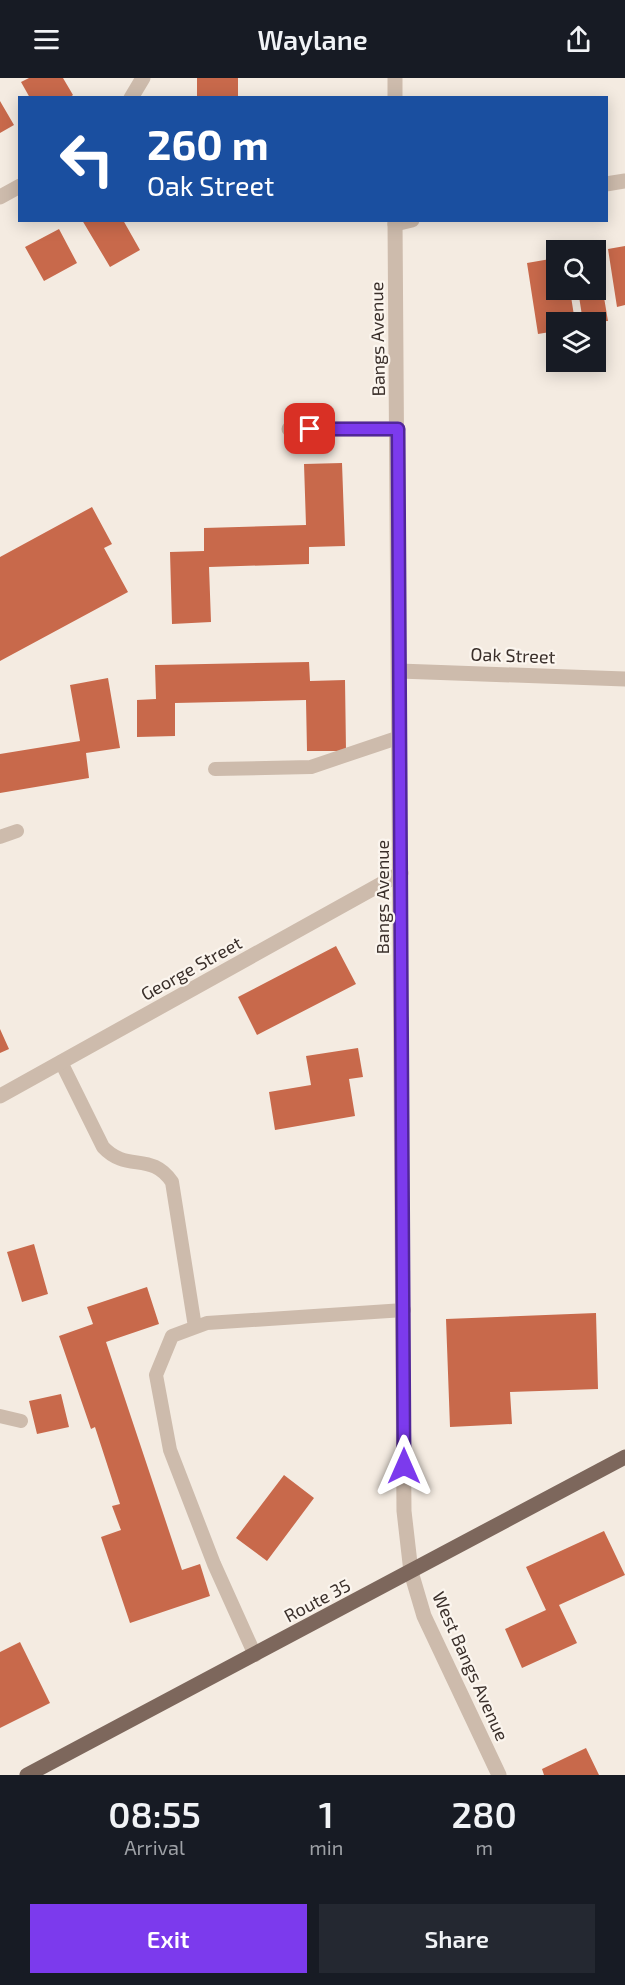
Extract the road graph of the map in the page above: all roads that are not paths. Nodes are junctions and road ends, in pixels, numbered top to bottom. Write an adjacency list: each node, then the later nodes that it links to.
1 (142, 78): 3 (street)
2 (395, 78): 4 (street)
3 (132, 96)
4 (395, 96)
5 (625, 181): 6 (street)
6 (608, 184)
7 (18, 187): 8 (street)
8 (0, 197)
9 (395, 222): 11 (street, Bangs Avenue)
10 (289, 429): 11 (street)
11 (398, 429): 12 (street, Bangs Avenue)
12 (399, 671): 13 (street, Oak Street); 14 (street, Bangs Avenue)
13 (625, 679)
14 (400, 737): 15 (lane); 18 (street, Bangs Avenue)
15 (215, 770)
16 (17, 831): 17 (lane)
17 (0, 837)
18 (401, 873): 19 (street, George Street); 21 (street, Bangs Avenue)
19 (61, 1062): 20 (street, George Street); 22 (lane)
20 (0, 1096)
21 (404, 1310): 22 (lane); 26 (street, Bangs Avenue)
22 (195, 1327): 27 (lane)
23 (0, 1416): 24 (lane)
24 (21, 1422)
25 (625, 1457): 26 (main road, Route 35)
26 (411, 1572): 27 (main road, Route 35); 29 (street, West Bangs Avenue)
27 (255, 1655): 28 (main road, Route 35)
28 (27, 1775)
29 (499, 1775)

